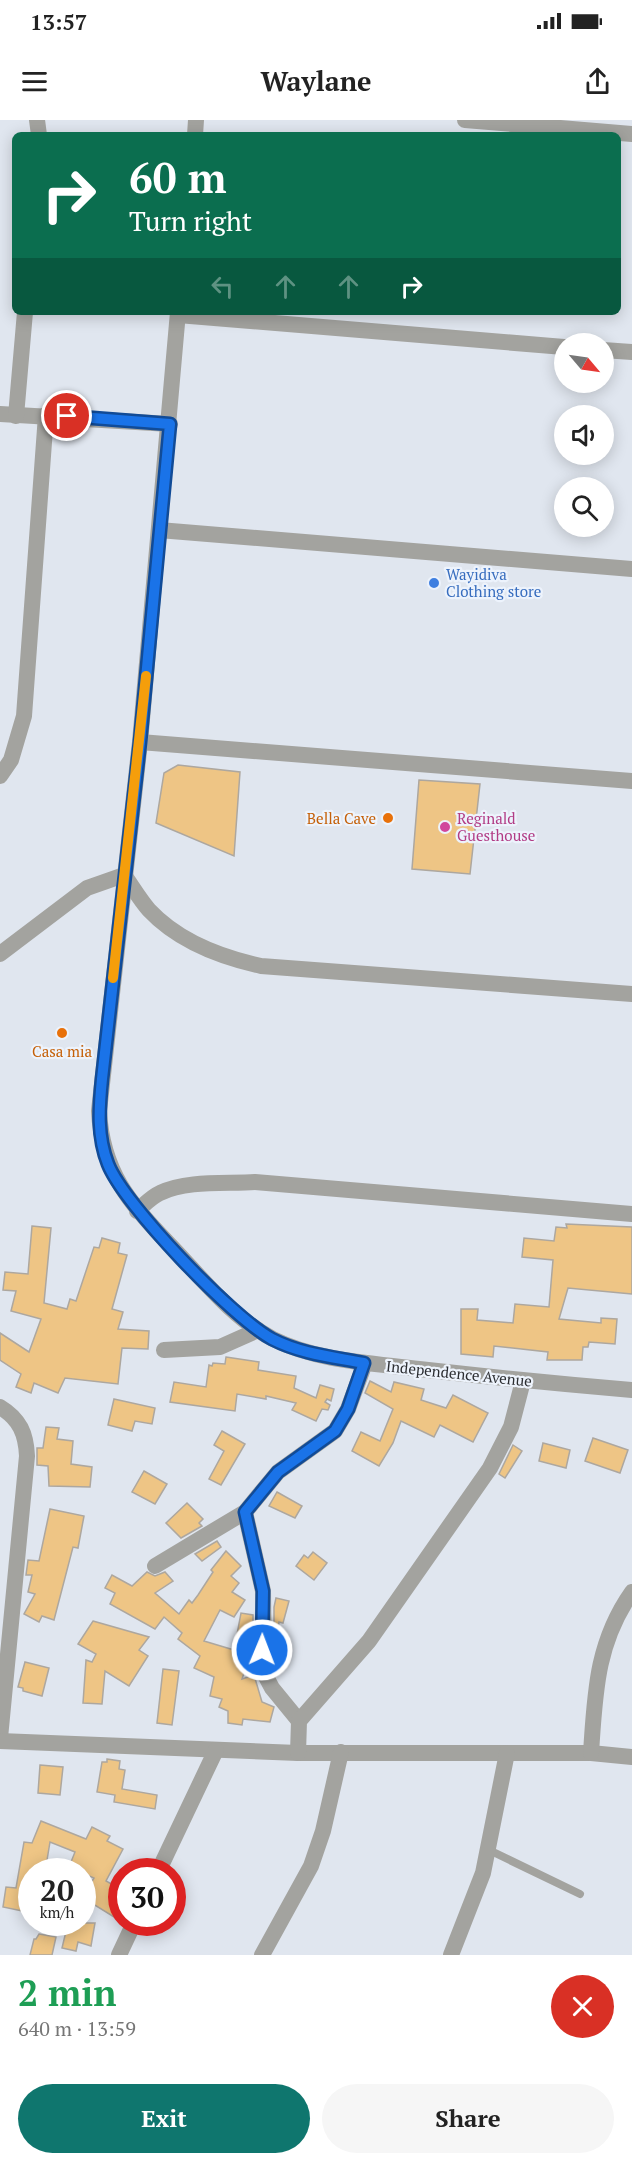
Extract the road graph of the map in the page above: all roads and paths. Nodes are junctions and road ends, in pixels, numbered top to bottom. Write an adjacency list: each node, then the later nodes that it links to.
1 (465, 120): 2 (street)
2 (608, 132)
3 (25, 315): 9 (street)
4 (178, 315): 11 (street, Independence Avenue)
5 (190, 315): 6 (street)
6 (554, 346)
7 (614, 351): 8 (street)
8 (632, 352)
9 (8, 415): 10 (street)
10 (46, 415): 11 (street); 15 (street)
11 (170, 424): 12 (street, Independence Avenue)
12 (159, 530): 13 (street); 14 (street, Independence Avenue)
13 (632, 568)
14 (140, 742): 16 (street); 17 (street, Independence Avenue)
15 (0, 776)
16 (632, 782)
17 (124, 875): 18 (street); 19 (street); 20 (street, Independence Avenue)
18 (0, 954)
19 (632, 994)
20 (137, 1211): 21 (street); 22 (street, Independence Avenue)
21 (632, 1214)
22 (258, 1330): 23 (street); 24 (street, Independence Avenue)
23 (164, 1350)
24 (364, 1363): 25 (street, Independence Avenue); 28 (street)
25 (523, 1381): 26 (street, Independence Avenue); 32 (street)
26 (632, 1390)
27 (0, 1407): 31 (street)
28 (245, 1512): 29 (street); 32 (street)
29 (155, 1566)
30 (632, 1592): 38 (street)
31 (4, 1666): 33 (street)
32 (299, 1721): 36 (street)
33 (0, 1740): 34 (street)
34 (216, 1750): 36 (street); 41 (street)
35 (341, 1752): 36 (street); 37 (street); 45 (street)
36 (298, 1753)
37 (507, 1753): 38 (street); 40 (street)
38 (591, 1753): 39 (street)
39 (632, 1757)
40 (489, 1850): 42 (lane); 46 (street)
41 (165, 1858)
42 (580, 1894)
43 (128, 1936): 44 (street)
44 (119, 1955)
45 (262, 1955)
46 (451, 1955)

